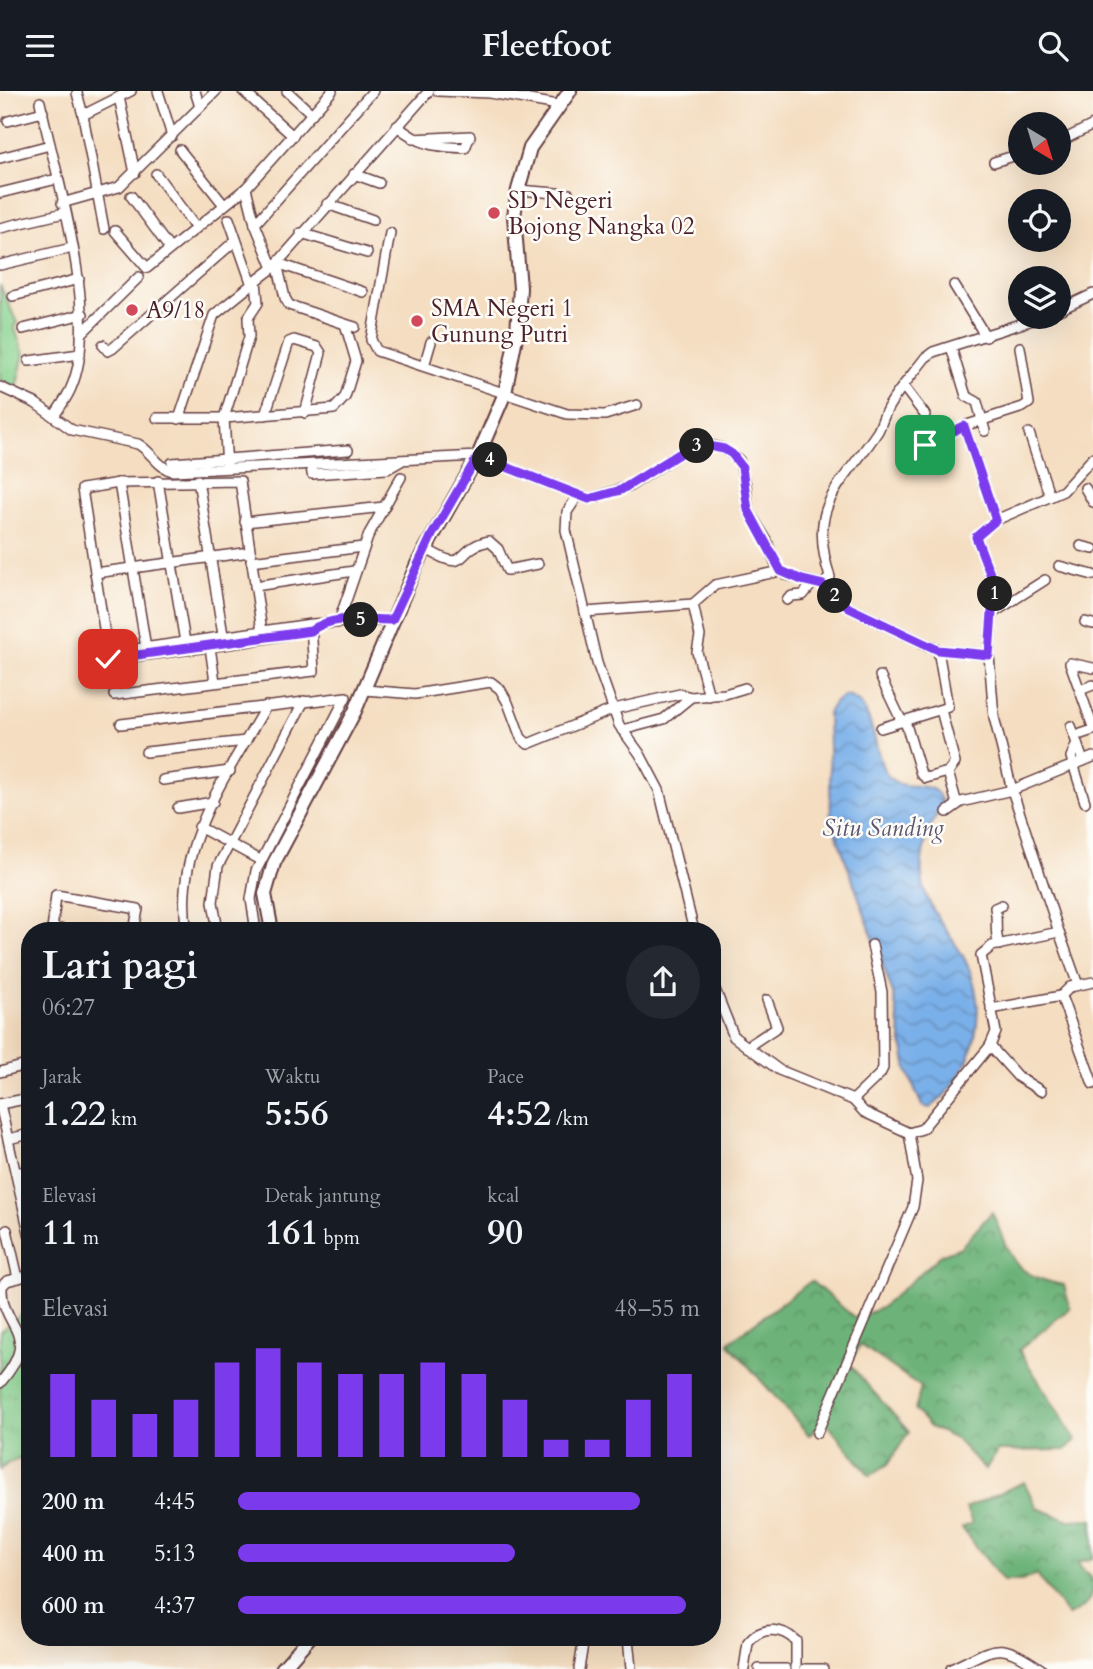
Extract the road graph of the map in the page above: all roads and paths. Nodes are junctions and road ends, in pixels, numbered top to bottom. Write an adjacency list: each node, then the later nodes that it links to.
1 (131, 91): 13 (street)
2 (158, 91): 23 (street)
3 (195, 91): 16 (street)
4 (243, 91): 24 (street)
5 (287, 91): 18 (street)
6 (332, 91): 18 (street)
7 (373, 91): 48 (street)
8 (429, 91): 22 (street)
9 (438, 91): 15 (street)
10 (570, 91): 15 (street)
11 (213, 92): 16 (street)
12 (77, 93): 19 (street)
13 (119, 97): 19 (street); 32 (street)
14 (40, 102): 17 (street)
15 (558, 105): 37 (street)
16 (200, 107): 23 (street)
17 (43, 112): 20 (street); 27 (street)
18 (312, 114): 24 (street)
19 (83, 115): 39 (street)
20 (8, 121)
21 (1093, 125): 25 (street)
22 (397, 126): 26 (street); 34 (street)
23 (172, 136): 32 (street)
24 (293, 136): 40 (street)
25 (1071, 136)
26 (413, 139): 26 (street)
27 (50, 145): 29 (street); 35 (street)
28 (180, 150): 44 (street)
29 (0, 158)
30 (1008, 158): 31 (street)
31 (994, 162)
32 (135, 173): 39 (street)
33 (156, 174): 50 (street)
34 (354, 174): 36 (street); 43 (street)
35 (57, 179): 38 (street); 45 (street)
36 (379, 183)
37 (518, 190): 41 (street); 85 (street)
38 (0, 193)
39 (98, 194): 45 (street); 51 (street)
40 (247, 194): 44 (street); 48 (street)
41 (569, 194)
42 (131, 195): 57 (street)
43 (327, 204): 47 (street); 53 (street)
44 (224, 205): 50 (street)
45 (63, 208): 49 (street); 56 (street)
46 (229, 219): 55 (street)
47 (373, 220)
48 (255, 224): 60 (street)
49 (0, 228)
50 (196, 228): 57 (street)
51 (104, 229)
52 (115, 231): 57 (street)
53 (301, 233): 58 (street); 60 (street)
54 (390, 233): 82 (street)
55 (236, 240): 63 (street); 77 (street)
56 (72, 248): 59 (street); 62 (street)
57 (170, 249)
58 (367, 253)
59 (0, 265)
60 (275, 266): 63 (street); 65 (street); 70 (street)
61 (139, 277): 74 (street)
62 (79, 279): 67 (street); 69 (street)
63 (253, 282): 92 (street); 93 (street)
64 (954, 285): 75 (street)
65 (363, 292)
66 (1093, 294): 68 (street)
67 (13, 296)
68 (1071, 304)
69 (83, 314): 72 (street); 74 (street)
70 (345, 324): 71 (street); 87 (street)
71 (355, 327)
72 (23, 329)
73 (1008, 329): 75 (street)
74 (81, 334): 80 (street)
75 (986, 337): 78 (street)
76 (431, 342): 82 (street)
77 (103, 345)
78 (951, 347): 83 (street); 94 (street)
79 (1020, 347): 94 (street)
80 (80, 354): 81 (street); 90 (street)
81 (29, 361)
82 (424, 366): 85 (street)
83 (903, 386): 89 (street); 133 (street)
84 (0, 387): 90 (street)
85 (505, 393): 86 (street); 98 (street)
86 (637, 405)
87 (305, 412): 88 (street); 88 (street)
88 (265, 415): 92 (street)
89 (925, 415)
90 (54, 416): 103 (street)
91 (157, 418): 93 (street)
92 (224, 418): 93 (street); 103 (street)
93 (179, 419)
94 (982, 420): 95 (street); 96 (street)
95 (964, 426): 99 (street); 115 (street)
96 (985, 431)
97 (1029, 433): 112 (street)
98 (478, 456): 101 (street); 111 (street); 119 (street)
99 (922, 457)
100 (1093, 458): 112 (street)
101 (402, 460): 104 (street); 105 (street)
102 (172, 463): 103 (street)
103 (227, 463): 104 (street); 105 (street)
104 (342, 463): 105 (street)
105 (311, 465)
106 (401, 477): 114 (street)
107 (198, 480): 108 (street); 116 (street); 121 (street)
108 (158, 481): 109 (street); 123 (street)
109 (119, 483): 126 (street); 129 (street)
110 (1085, 488): 113 (street)
111 (577, 497): 128 (street); 137 (street)
112 (1050, 497): 115 (street)
113 (1093, 502)
114 (384, 507): 116 (street); 118 (street)
115 (996, 520): 138 (street)
116 (245, 522): 122 (street)
117 (1081, 546): 120 (street)
118 (363, 547): 122 (street); 127 (street)
119 (425, 548): 124 (street); 139 (street)
120 (1093, 549)
121 (211, 557): 122 (street); 123 (street); 143 (street)
122 (251, 557): 134 (street)
123 (171, 562): 126 (street); 144 (street)
124 (538, 564)
125 (1059, 566): 130 (street)
126 (133, 568): 129 (street); 147 (street)
127 (354, 571): 134 (street); 140 (street)
128 (781, 571): 132 (street); 136 (street)
129 (95, 573): 147 (street)
130 (1093, 575)
131 (1045, 580): 138 (street)
132 (813, 583): 133 (street); 135 (street)
133 (823, 585): 146 (street)
134 (255, 586): 142 (street)
135 (787, 600)
136 (693, 604): 137 (street); 157 (street)
137 (585, 612): 162 (street)
138 (993, 613): 148 (street)
139 (392, 620): 140 (street); 155 (street)
140 (339, 621): 141 (street)
141 (313, 626): 142 (street); 151 (street)
142 (262, 634): 143 (street)
143 (224, 640): 145 (street)
144 (185, 642): 145 (street); 147 (street)
145 (209, 642): 147 (street); 151 (street)
146 (938, 650): 148 (street); 163 (street)
147 (146, 651)
148 (989, 655): 179 (street)
149 (1093, 668): 154 (street)
150 (880, 676): 164 (street)
151 (215, 682): 156 (street)
152 (1093, 685): 154 (street)
153 (745, 688): 157 (street)
154 (1080, 690): 168 (street)
155 (364, 694): 158 (street); 162 (street); 194 (street)
156 (114, 695)
157 (709, 696): 159 (street)
158 (346, 697): 160 (street); 187 (street)
159 (691, 697): 162 (street); 169 (street)
160 (303, 701): 161 (street); 186 (street)
161 (266, 706): 165 (street); 171 (street)
162 (614, 709): 169 (street)
163 (941, 710): 164 (street); 177 (street)
164 (903, 722): 167 (street); 177 (street)
165 (121, 724)
166 (1071, 726): 170 (street)
167 (881, 728)
168 (1093, 728): 170 (street)
169 (622, 730): 195 (street)
170 (1079, 739): 174 (street); 175 (street)
171 (246, 741): 172 (street); 176 (street)
172 (146, 752)
173 (1093, 757): 174 (street)
174 (1083, 761): 175 (street)
175 (1073, 765): 179 (street); 181 (street)
176 (230, 771): 178 (street); 180 (street)
177 (948, 772): 182 (street)
178 (163, 780)
179 (1012, 790): 182 (street); 196 (street)
180 (213, 802): 183 (street); 185 (street)
181 (1085, 802)
182 (957, 804): 184 (street)
183 (178, 808)
184 (947, 812)
185 (199, 827): 186 (street); 191 (street)
186 (228, 843): 187 (street); 192 (street)
187 (260, 860): 193 (street)
188 (1002, 905): 198 (street)
189 (53, 922): 190 (street)
190 (135, 922)
191 (187, 922)
192 (217, 922)
193 (255, 922)
194 (270, 922)
195 (692, 922)
196 (1059, 932): 198 (street); 200 (street)
197 (872, 945): 212 (street)
198 (999, 945): 204 (street)
199 (1093, 982): 200 (street)
200 (1078, 985): 201 (street)
201 (1062, 996): 204 (street); 209 (street)
202 (767, 1000): 206 (street)
203 (721, 1004): 206 (street)
204 (991, 1009): 205 (street)
205 (990, 1046): 210 (street); 214 (street)
206 (747, 1047): 212 (street)
207 (21, 1066): 208 (street)
208 (0, 1072)
209 (1093, 1084)
210 (1041, 1091)
211 (21, 1100): 213 (street)
212 (853, 1100): 214 (street)
213 (0, 1104): 216 (street)
214 (909, 1133): 225 (street)
215 (21, 1136): 216 (street)
216 (8, 1139): 218 (street)
217 (21, 1172): 218 (street)
218 (16, 1173): 219 (street)
219 (21, 1190)
220 (7, 1230): 222 (street)
221 (21, 1277): 222 (street)
222 (18, 1278): 223 (street)
223 (2, 1281): 224 (street)
224 (0, 1383)
225 (817, 1433)
226 (302, 1646): 229 (street)
227 (583, 1646): 230 (street)
228 (629, 1646): 231 (street)
229 (282, 1669)
230 (579, 1669)
231 (631, 1669)
232 (744, 1669): 235 (street)
233 (759, 1669): 234 (street)
234 (786, 1669)
235 (796, 1669)
236 (805, 1669): 237 (street)
237 (823, 1669)
238 (951, 1669): 239 (street)
239 (1041, 1669)

